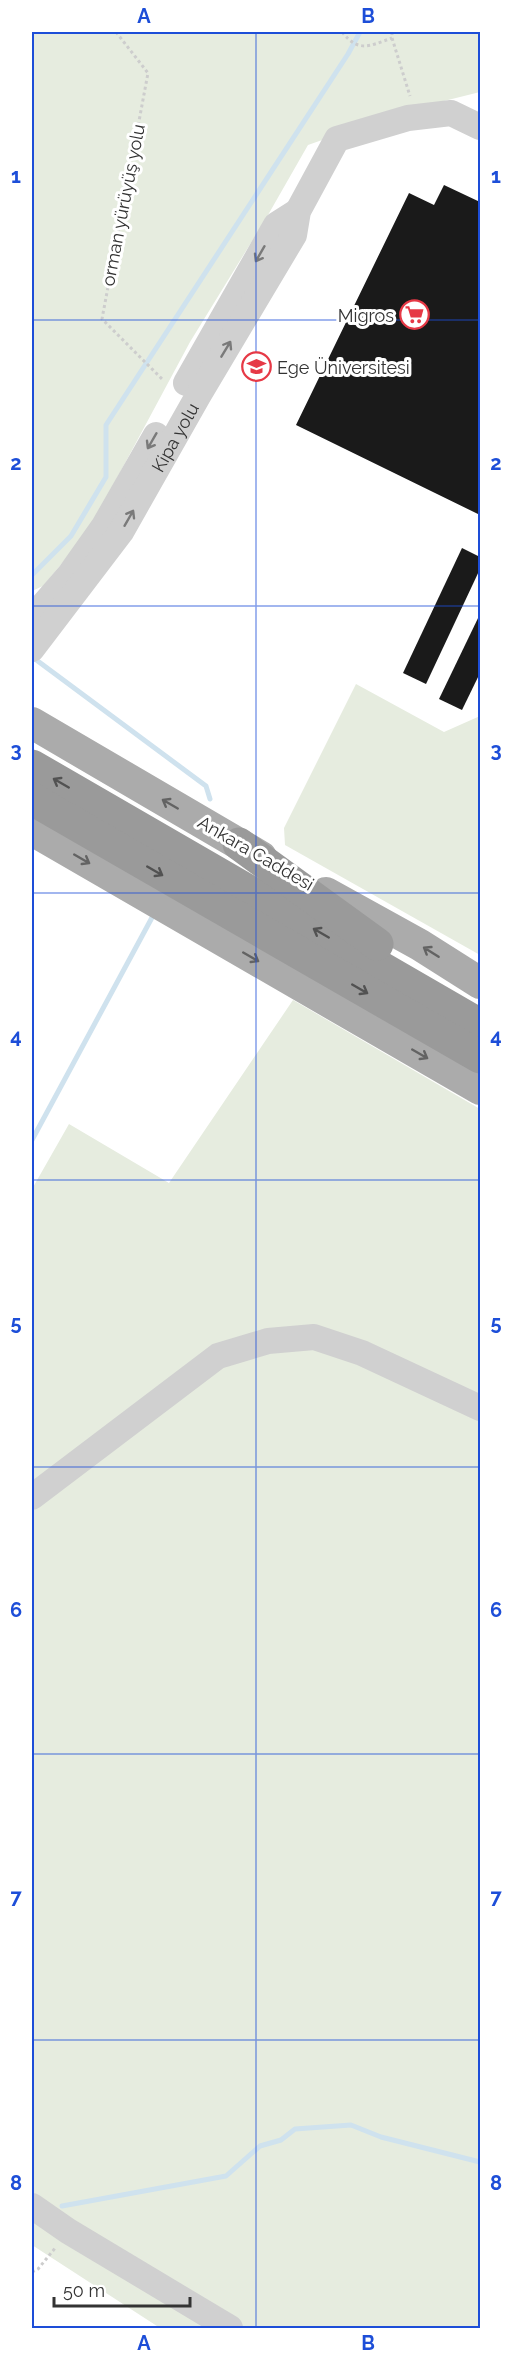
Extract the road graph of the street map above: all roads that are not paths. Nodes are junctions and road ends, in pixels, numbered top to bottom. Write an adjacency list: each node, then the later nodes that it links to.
1 (480, 127): 2 (lane, Kipa yolu)
2 (298, 212): 3 (lane, Kipa yolu, one-way to 3); 4 (lane, Kipa yolu, one-way to 2)
3 (32, 617)
4 (32, 649)
5 (32, 723): 9 (main road, Ankara Caddesi, one-way to 5)
6 (32, 766): 12 (highway, Ankara Caddesi, one-way to 6)
7 (32, 799): 13 (highway, one-way to 13)
8 (32, 830): 14 (main road, one-way to 14)
9 (239, 844): 10 (main road, Ankara Caddesi, one-way to 9); 11 (highway)
10 (480, 983)
11 (480, 1018)
12 (480, 1025)
13 (480, 1057)
14 (480, 1089)
15 (480, 1408): 16 (lane)
16 (32, 1497)
17 (32, 2206): 18 (lane)
18 (230, 2328)

